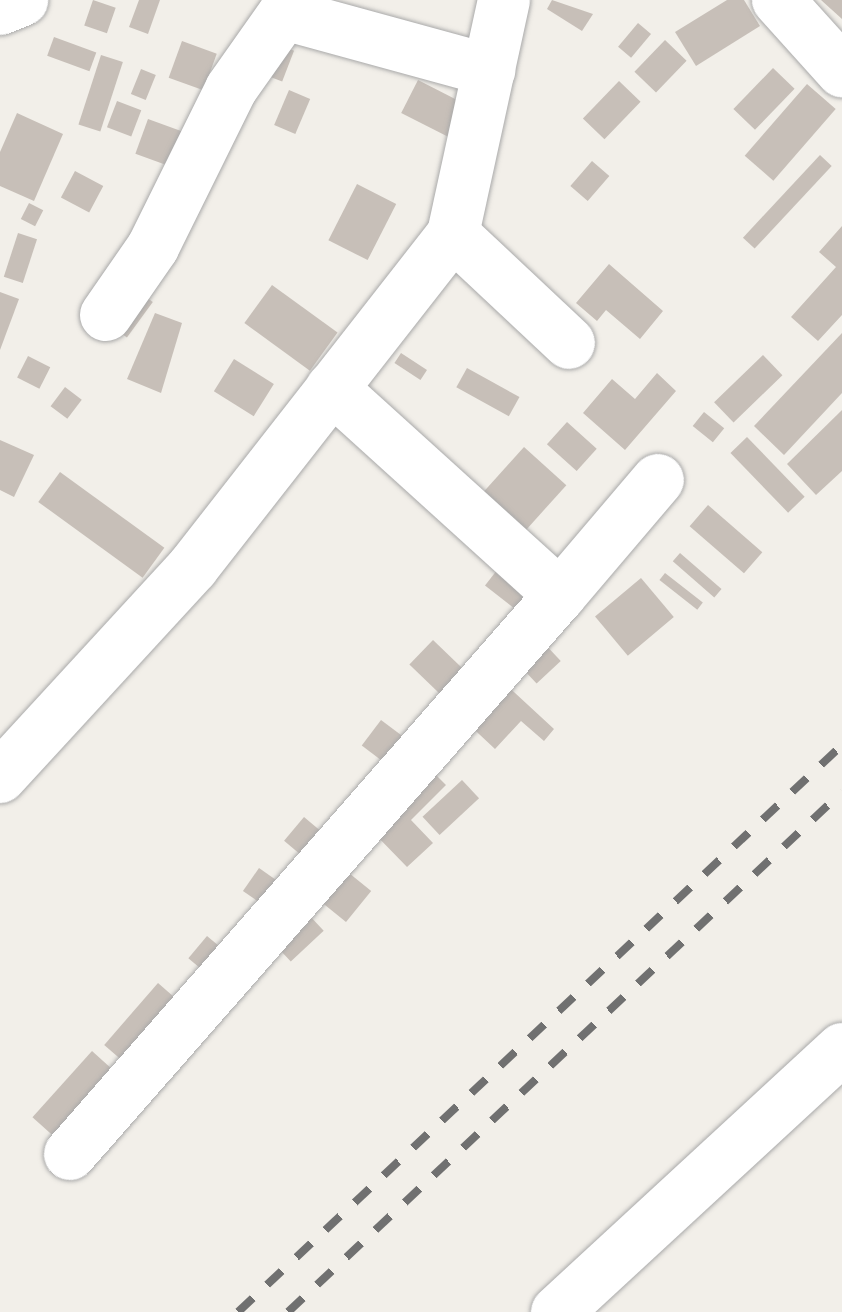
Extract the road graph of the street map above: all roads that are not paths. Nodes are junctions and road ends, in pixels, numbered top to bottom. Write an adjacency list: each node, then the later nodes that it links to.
1 (22, 0): 5 (street)
2 (504, 0): 6 (street)
3 (778, 0): 7 (street)
4 (286, 7): 6 (street); 9 (street)
5 (0, 9)
6 (488, 70): 8 (street)
7 (842, 71)
8 (454, 234): 10 (street); 11 (street)
9 (106, 315)
10 (569, 342)
11 (332, 388): 13 (street); 14 (street)
12 (658, 480): 13 (street)
13 (560, 596): 16 (street)
14 (0, 778)
15 (842, 1049): 17 (street)
16 (70, 1154)
17 (557, 1312)

